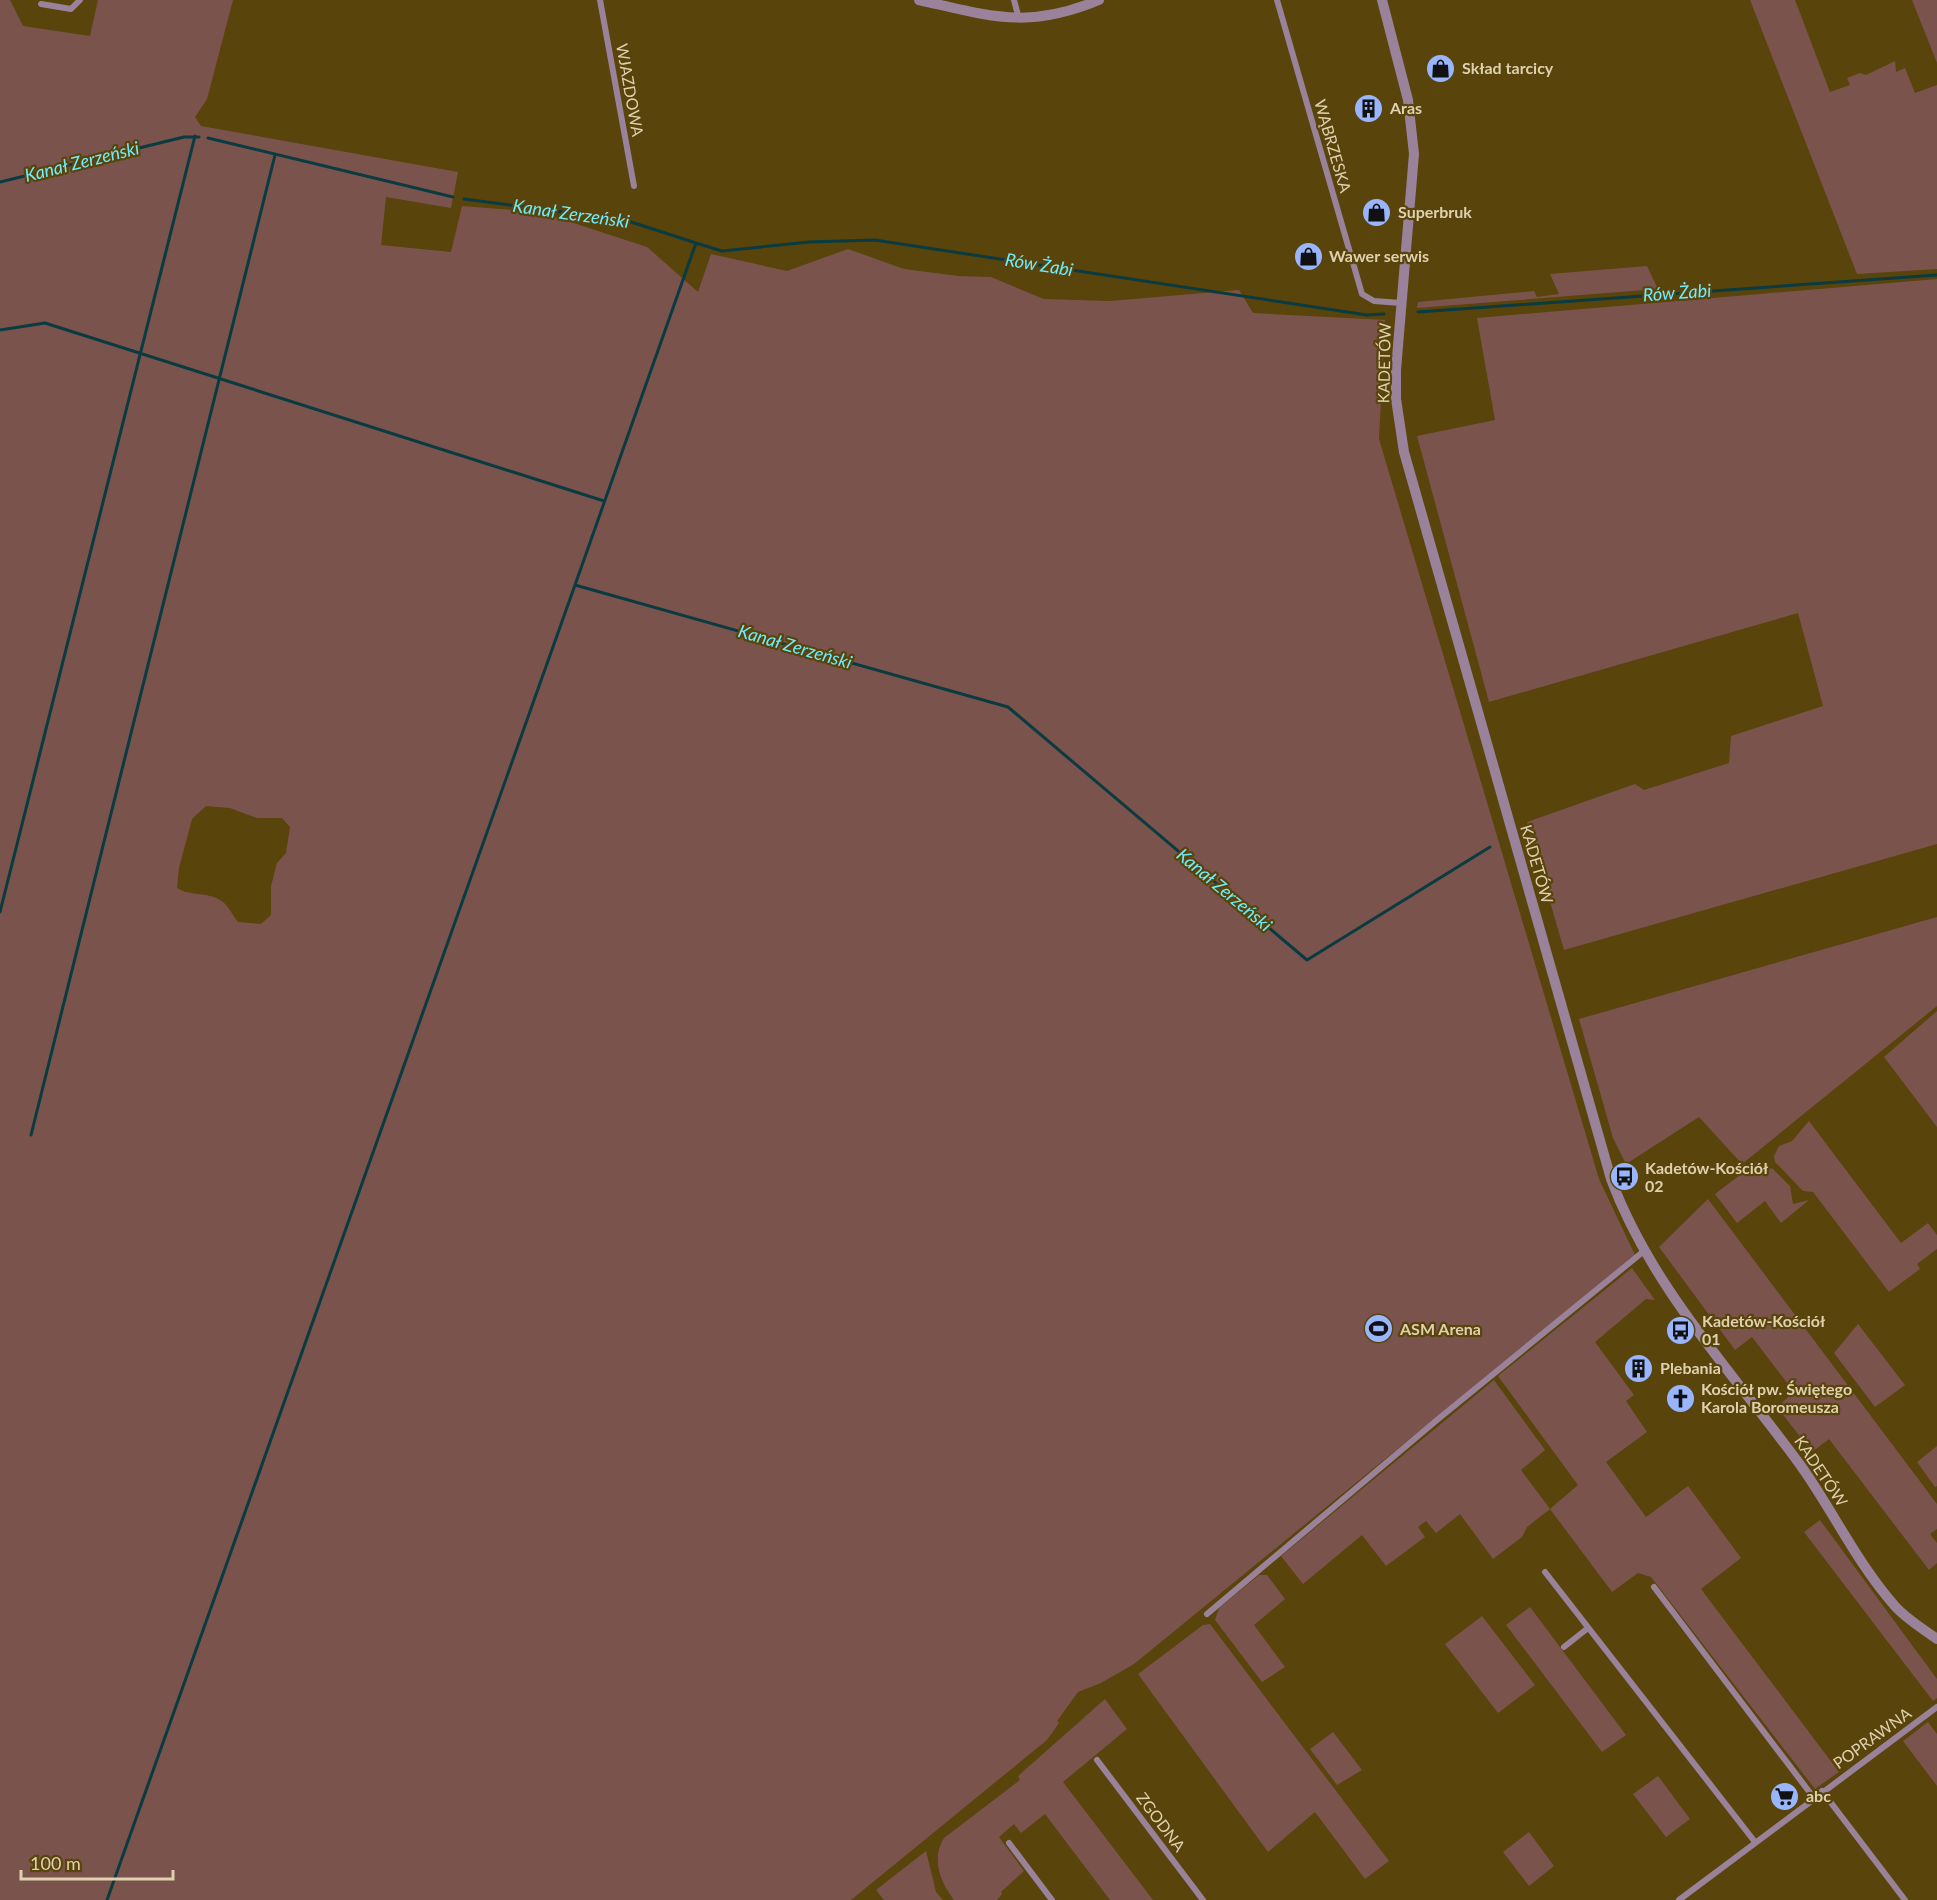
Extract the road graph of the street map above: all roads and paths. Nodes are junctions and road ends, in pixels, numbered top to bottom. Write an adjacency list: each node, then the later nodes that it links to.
1 (80, 0): 8 (street)
2 (600, 0): 10 (street, WJAZDOWA)
3 (919, 0): 9 (street)
4 (1014, 0): 9 (street)
5 (1099, 0): 9 (street)
6 (1277, 0): 11 (street, WĄBRZESKA)
7 (1382, 0): 11 (street, KADETÓW)
8 (41, 4)
9 (1019, 20)
10 (634, 186)
11 (1401, 303): 12 (street, KADETÓW)
12 (1644, 1251): 15 (street); 17 (street, KADETÓW)
13 (1545, 1572): 16 (street)
14 (1654, 1587): 22 (street)
15 (1207, 1614)
16 (1588, 1628): 18 (street); 23 (street)
17 (1937, 1638)
18 (1564, 1647)
19 (1937, 1707): 21 (street, POPRAWNA)
20 (1097, 1760): 27 (street, ZGODNA)
21 (1822, 1791): 22 (street, POPRAWNA); 28 (street)
22 (1814, 1798): 23 (street, POPRAWNA)
23 (1755, 1842): 25 (street, POPRAWNA)
24 (1009, 1843): 26 (street)
25 (1684, 1899)
26 (1052, 1900)
27 (1203, 1900)
28 (1905, 1900)

